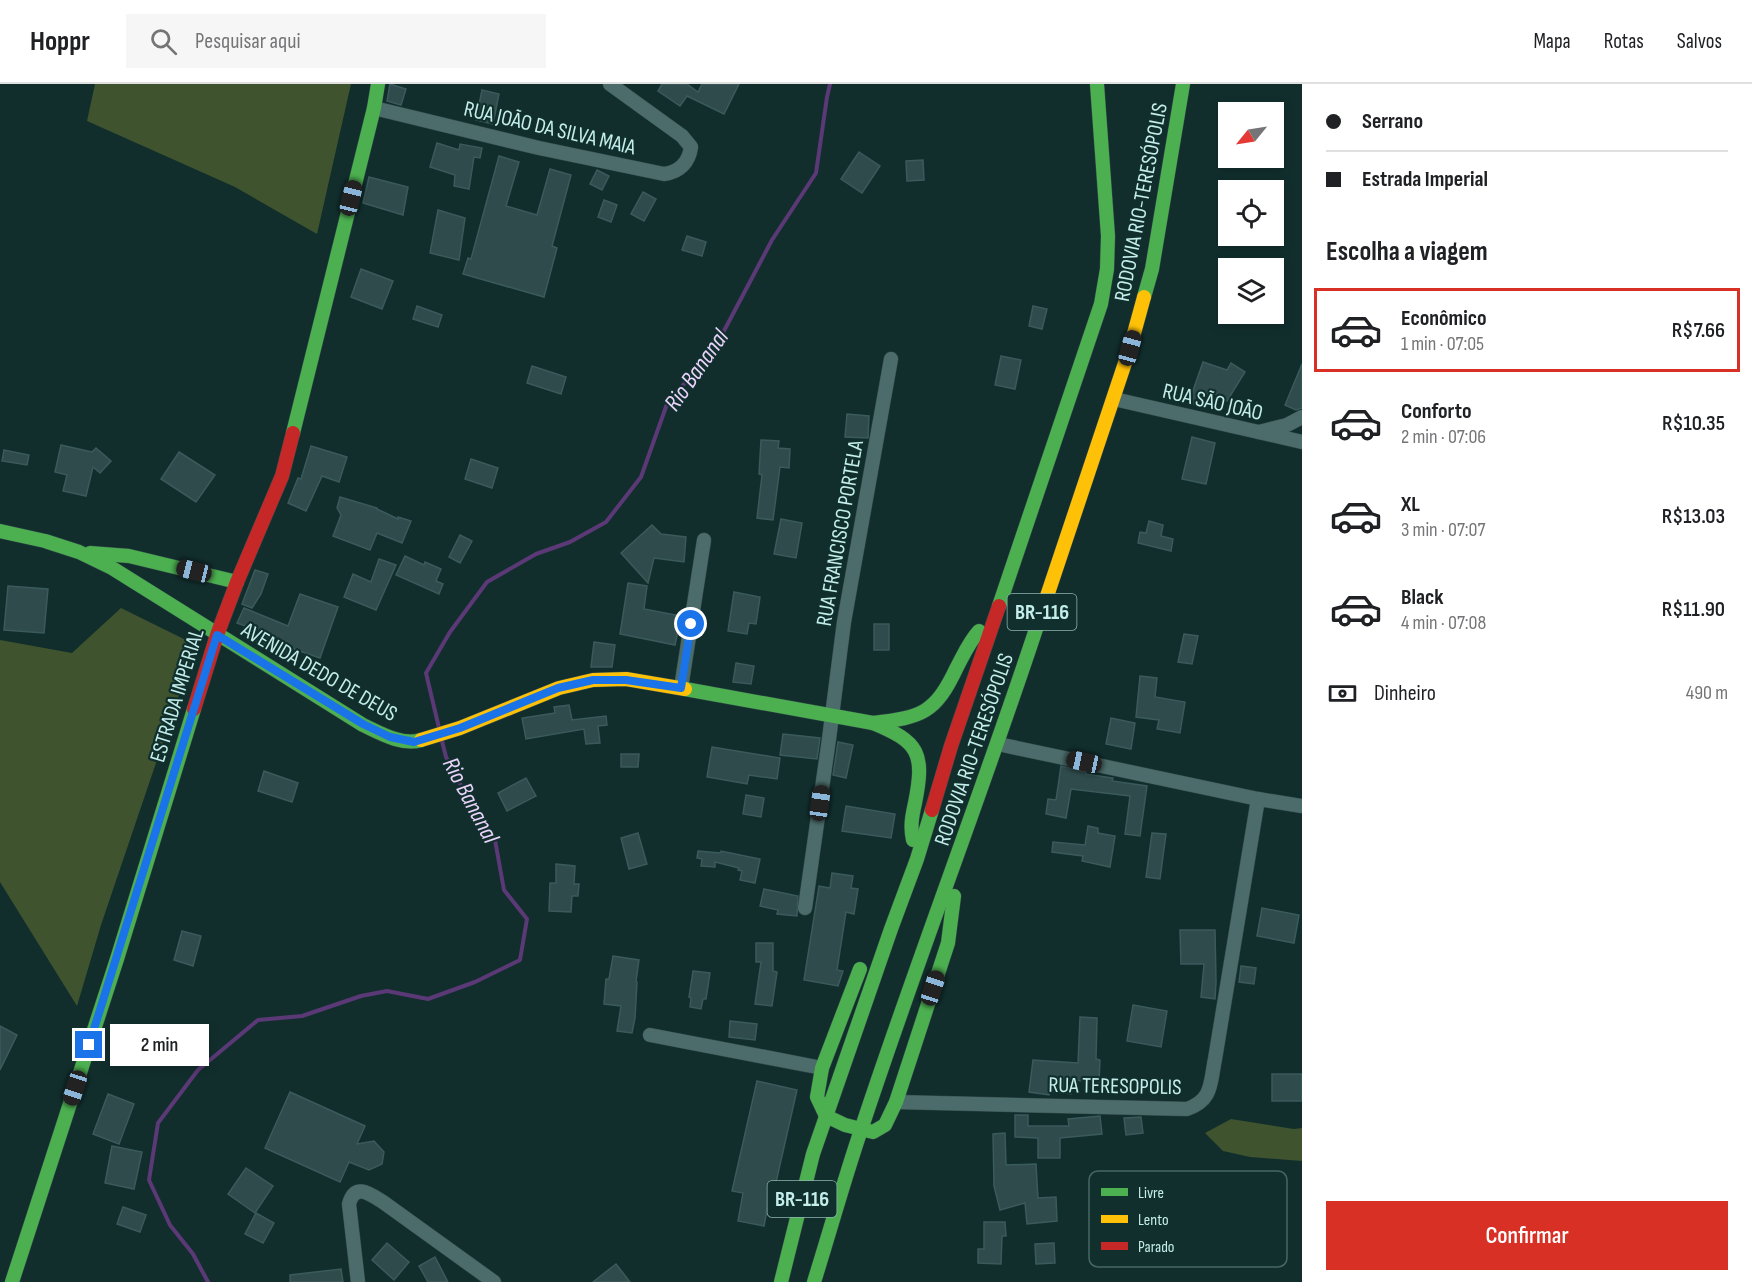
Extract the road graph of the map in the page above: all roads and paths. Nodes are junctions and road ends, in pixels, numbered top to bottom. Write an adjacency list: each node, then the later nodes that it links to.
1 (378, 84): 5 (main road, ESTRADA IMPERIAL)
2 (610, 84): 5 (street, RUA JOÃO DA SILVA MAIA)
3 (1098, 84): 15 (main road, RODOVIA RIO-TERESÓPOLIS / BR-116)
4 (1183, 84): 7 (main road, RODOVIA RIO-TERESÓPOLIS / BR-116)
5 (374, 108): 14 (main road, ESTRADA IMPERIAL)
6 (891, 359): 18 (street, RUA FRANCISCO PORTELA)
7 (1114, 399): 9 (street, RUA SÃO JOÃO); 20 (main road, RODOVIA RIO-TERESÓPOLIS / BR-116)
8 (1302, 417): 9 (street)
9 (1257, 433): 10 (street, RUA SÃO JOÃO)
10 (1302, 442)
11 (0, 531): 13 (main road, AVENIDA DEDO DE DEUS)
12 (704, 540): 17 (street)
13 (79, 552): 14 (main road, AVENIDA DEDO DE DEUS); 16 (main road, AVENIDA DEDO DE DEUS)
14 (237, 582): 16 (main road, ESTRADA IMPERIAL)
15 (995, 616): 19 (main road); 24 (main road, RODOVIA RIO-TERESÓPOLIS / BR-116)
16 (217, 635): 17 (main road, AVENIDA DEDO DE DEUS); 32 (main road, ESTRADA IMPERIAL)
17 (681, 688): 18 (main road, AVENIDA DEDO DE DEUS)
18 (831, 715): 19 (main road, AVENIDA DEDO DE DEUS); 25 (street, RUA FRANCISCO PORTELA)
19 (873, 723): 24 (main road)
20 (998, 744): 21 (street); 23 (main road, RODOVIA RIO-TERESÓPOLIS / BR-116)
21 (1258, 799): 22 (street); 29 (street, RUA TERESOPOLIS)
22 (1302, 806)
23 (959, 848): 29 (main road); 31 (main road, RODOVIA RIO-TERESÓPOLIS / BR-116)
24 (917, 859): 26 (main road, RODOVIA RIO-TERESÓPOLIS / BR-116)
25 (805, 908)
26 (891, 928): 28 (main road); 30 (main road, RODOVIA RIO-TERESÓPOLIS / BR-116)
27 (650, 1035): 28 (street)
28 (822, 1068): 30 (main road)
29 (896, 1102): 31 (main road)
30 (826, 1116): 31 (main road); 35 (main road, RODOVIA RIO-TERESÓPOLIS / BR-116)
31 (861, 1130): 36 (main road, RODOVIA RIO-TERESÓPOLIS / BR-116)
32 (12, 1282)
33 (358, 1282): 34 (street)
34 (494, 1282)
35 (781, 1282)
36 (814, 1282)

